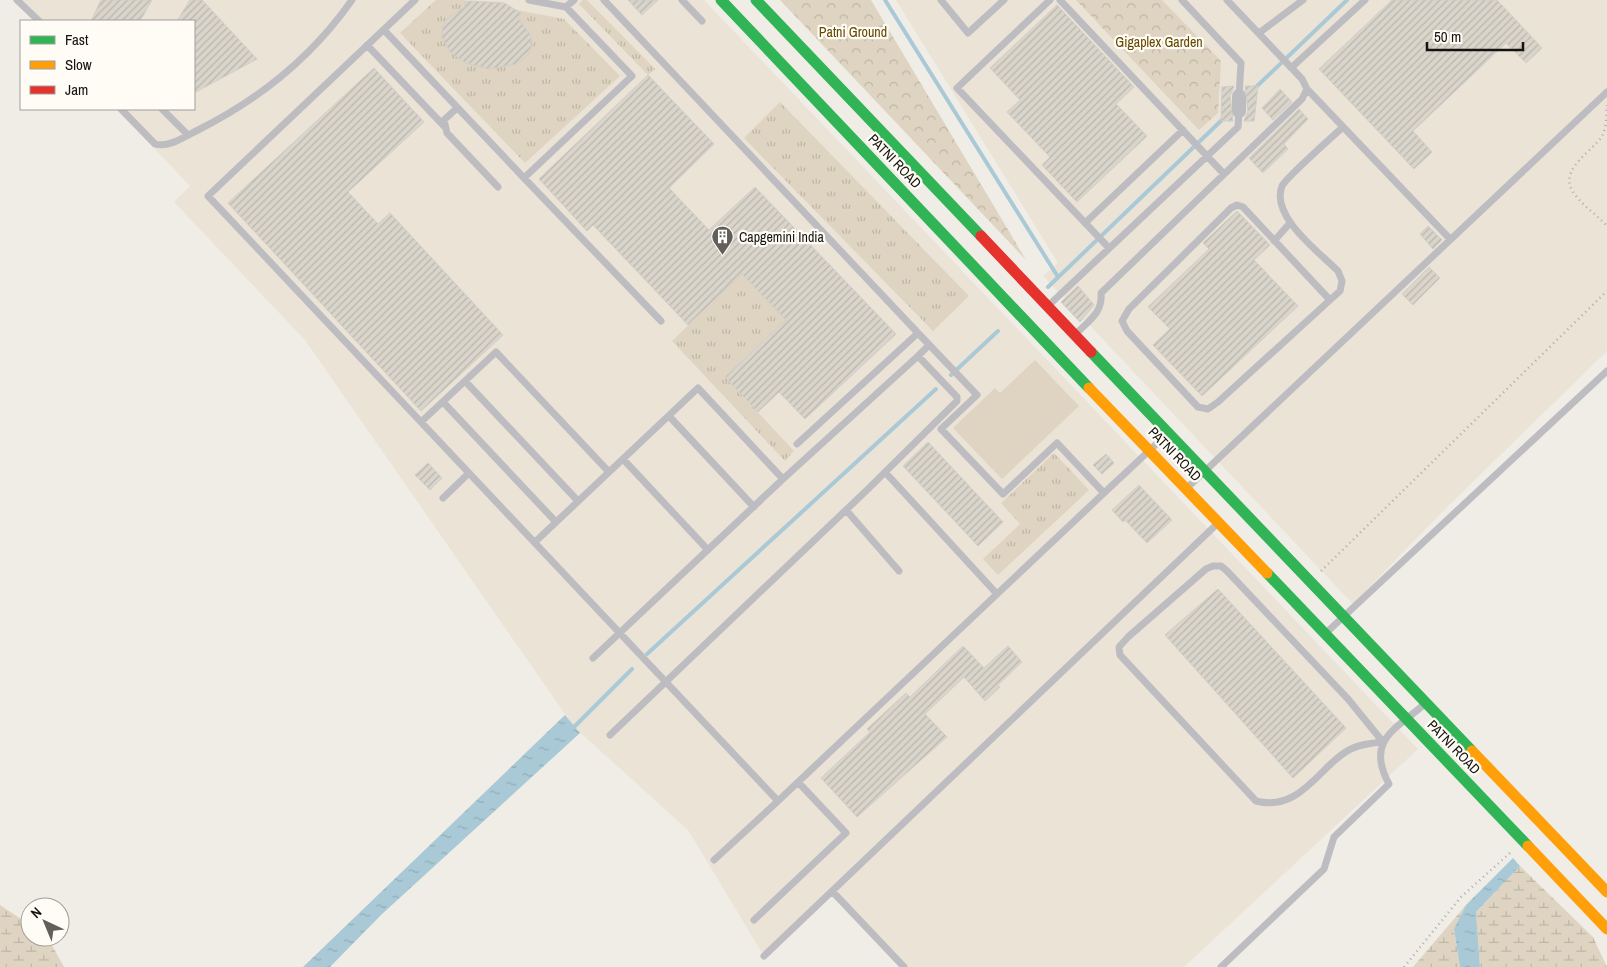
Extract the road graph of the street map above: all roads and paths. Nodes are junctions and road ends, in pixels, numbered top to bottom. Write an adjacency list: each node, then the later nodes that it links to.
1 (17, 0): 19 (lane)
2 (352, 0): 36 (lane)
3 (415, 0): 21 (lane)
4 (529, 0): 18 (lane)
5 (574, 0): 18 (lane)
6 (604, 0): 51 (lane)
7 (682, 0): 20 (lane)
8 (721, 0): 62 (main road, PATNI ROAD)
9 (756, 0): 49 (main road, PATNI ROAD)
10 (941, 0): 11 (lane)
11 (1004, 0)
12 (1050, 0): 41 (lane)
13 (1060, 0): 35 (lane)
14 (1182, 0): 27 (lane)
15 (1227, 0): 22 (lane)
16 (1303, 0): 22 (lane)
17 (1365, 0): 24 (lane)
18 (566, 7): 39 (lane)
19 (38, 20)
20 (702, 21)
21 (384, 30): 23 (lane); 29 (lane)
22 (1259, 33): 24 (lane)
23 (368, 45): 33 (lane); 59 (lane)
24 (1291, 68): 25 (lane)
25 (1307, 89): 34 (lane); 38 (lane)
26 (1607, 92): 44 (lane)
27 (1240, 96): 32 (street)
28 (1607, 101): 43 (path)
29 (457, 108): 33 (lane); 39 (lane)
30 (122, 110): 36 (lane)
31 (163, 110): 36 (lane)
32 (1239, 111): 37 (lane)
33 (444, 126): 40 (lane)
34 (1343, 127): 42 (lane); 44 (lane)
35 (1183, 130): 37 (lane); 41 (lane)
36 (188, 135)
37 (1207, 156): 38 (lane); 46 (lane)
38 (1224, 174): 52 (lane)
39 (524, 178): 50 (lane)
40 (498, 187)
41 (1085, 223): 46 (lane)
42 (1290, 223): 45 (lane); 48 (lane)
43 (1607, 226)
44 (1450, 239): 64 (lane)
45 (1274, 241): 48 (lane); 48 (lane)
46 (1109, 248): 49 (lane)
47 (1607, 291): 80 (path)
48 (1330, 300)
49 (1049, 306): 52 (main road, PATNI ROAD)
50 (661, 321)
51 (918, 333): 53 (lane); 61 (lane)
52 (1075, 334): 60 (main road, PATNI ROAD)
53 (932, 347): 54 (lane); 70 (lane)
54 (918, 356): 66 (lane); 68 (lane)
55 (1607, 371): 82 (lane)
56 (465, 381): 57 (lane); 65 (lane); 72 (lane)
57 (443, 402): 59 (lane); 75 (lane)
58 (669, 416): 63 (lane); 68 (lane); 73 (lane)
59 (421, 422): 67 (lane)
60 (1170, 432): 62 (lane); 64 (main road, PATNI ROAD)
61 (797, 444)
62 (1150, 450): 69 (main road, PATNI ROAD); 70 (lane)
63 (623, 459): 65 (lane); 78 (lane)
64 (1206, 470): 69 (lane); 80 (main road, PATNI ROAD)
65 (609, 472): 72 (lane)
66 (885, 472): 74 (lane); 81 (lane)
67 (469, 473): 71 (lane); 77 (lane)
68 (784, 479): 73 (lane)
69 (1187, 488): 76 (main road, PATNI ROAD)
70 (1104, 493): 81 (lane)
71 (443, 498)
72 (578, 501): 75 (lane)
73 (754, 507): 78 (lane)
74 (846, 510): 79 (lane); 86 (lane)
75 (556, 522): 77 (lane)
76 (1219, 522): 84 (main road, PATNI ROAD); 95 (lane)
77 (535, 542): 83 (lane)
78 (708, 550): 83 (lane)
79 (899, 570)
80 (1311, 581): 82 (main road, PATNI ROAD)
81 (997, 594): 91 (lane)
82 (1344, 616): 84 (lane); 87 (main road, PATNI ROAD)
83 (620, 633): 85 (lane); 86 (lane)
84 (1325, 634): 88 (main road, PATNI ROAD)
85 (593, 658)
86 (666, 682): 89 (lane); 92 (lane)
87 (1427, 703): 88 (lane); 96 (main road, PATNI ROAD)
88 (1407, 720): 90 (lane); 93 (main road, PATNI ROAD)
89 (610, 736)
90 (1383, 742): 90 (lane); 101 (lane)
91 (798, 782): 92 (lane); 97 (lane)
92 (778, 801): 94 (lane)
93 (1523, 841): 98 (main road, PATNI ROAD); 102 (path)
94 (714, 860)
95 (832, 891): 99 (lane); 100 (lane)
96 (1607, 892)
97 (754, 920)
98 (1607, 929)
99 (764, 956)
100 (904, 967)
101 (1221, 967)
102 (1404, 967)

